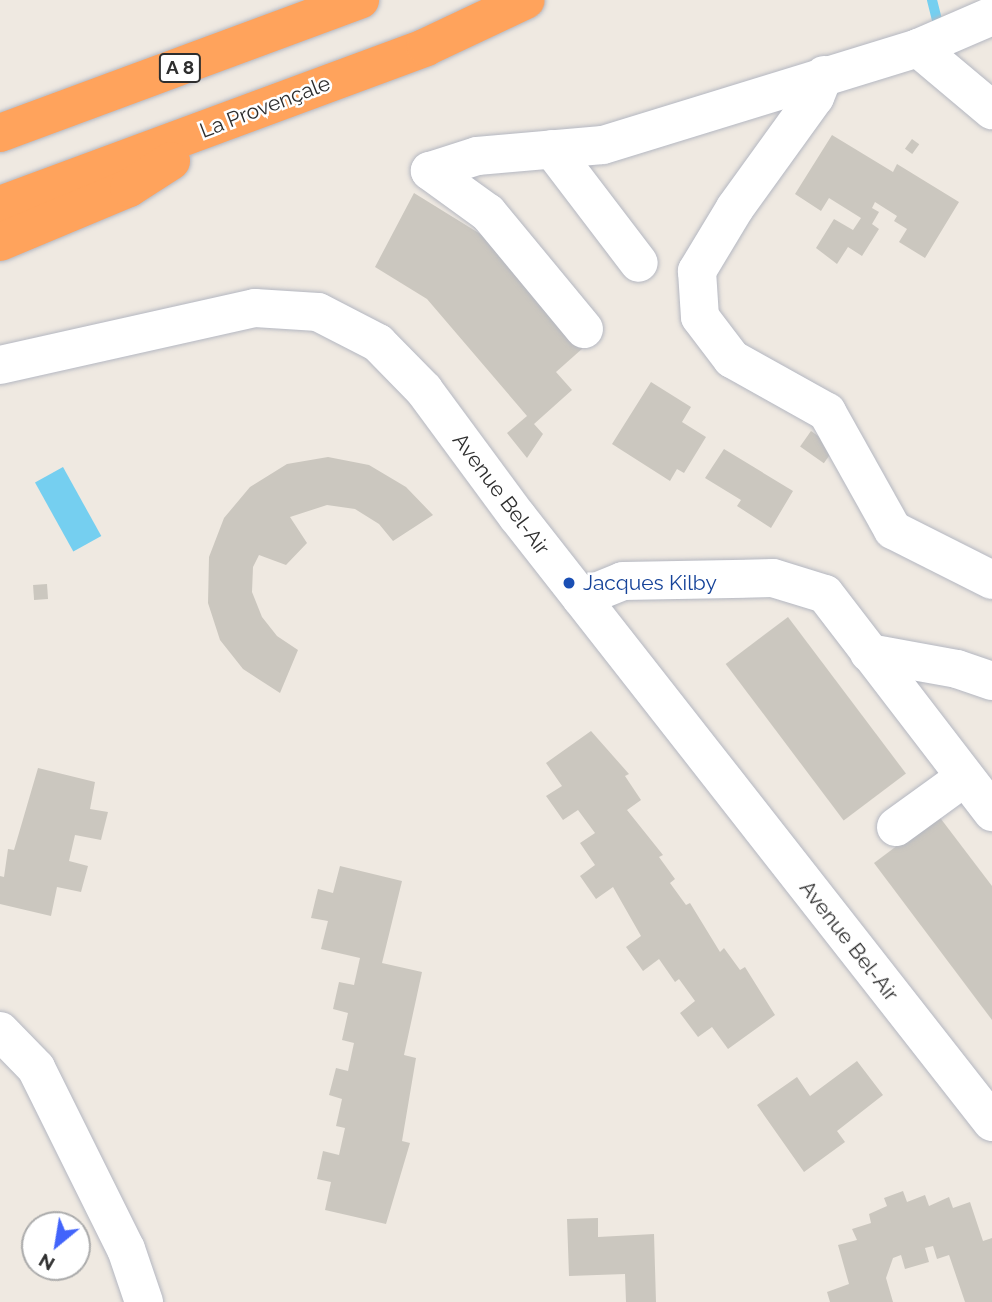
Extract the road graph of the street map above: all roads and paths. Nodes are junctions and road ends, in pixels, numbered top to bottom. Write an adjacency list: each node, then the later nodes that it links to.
1 (360, 0): 8 (highway, A 8)
2 (526, 0): 7 (highway, La Provençale)
3 (992, 16): 4 (street)
4 (918, 48): 5 (street); 6 (street)
5 (824, 75): 9 (street); 15 (street)
6 (992, 110)
7 (239, 117): 10 (highway, La Provençale); 11 (highway)
8 (0, 133)
9 (552, 149): 12 (street); 13 (street)
10 (0, 205)
11 (0, 242)
12 (639, 263)
13 (584, 329)
14 (0, 365): 16 (street, Avenue Bel-Air)
15 (992, 580)
16 (581, 598): 17 (street); 23 (street, Avenue Bel-Air)
17 (869, 653): 18 (street); 19 (street)
18 (992, 681)
19 (965, 776): 20 (street); 21 (street)
20 (992, 811)
21 (896, 827)
22 (0, 1031): 24 (street)
23 (992, 1122)
24 (144, 1302)

